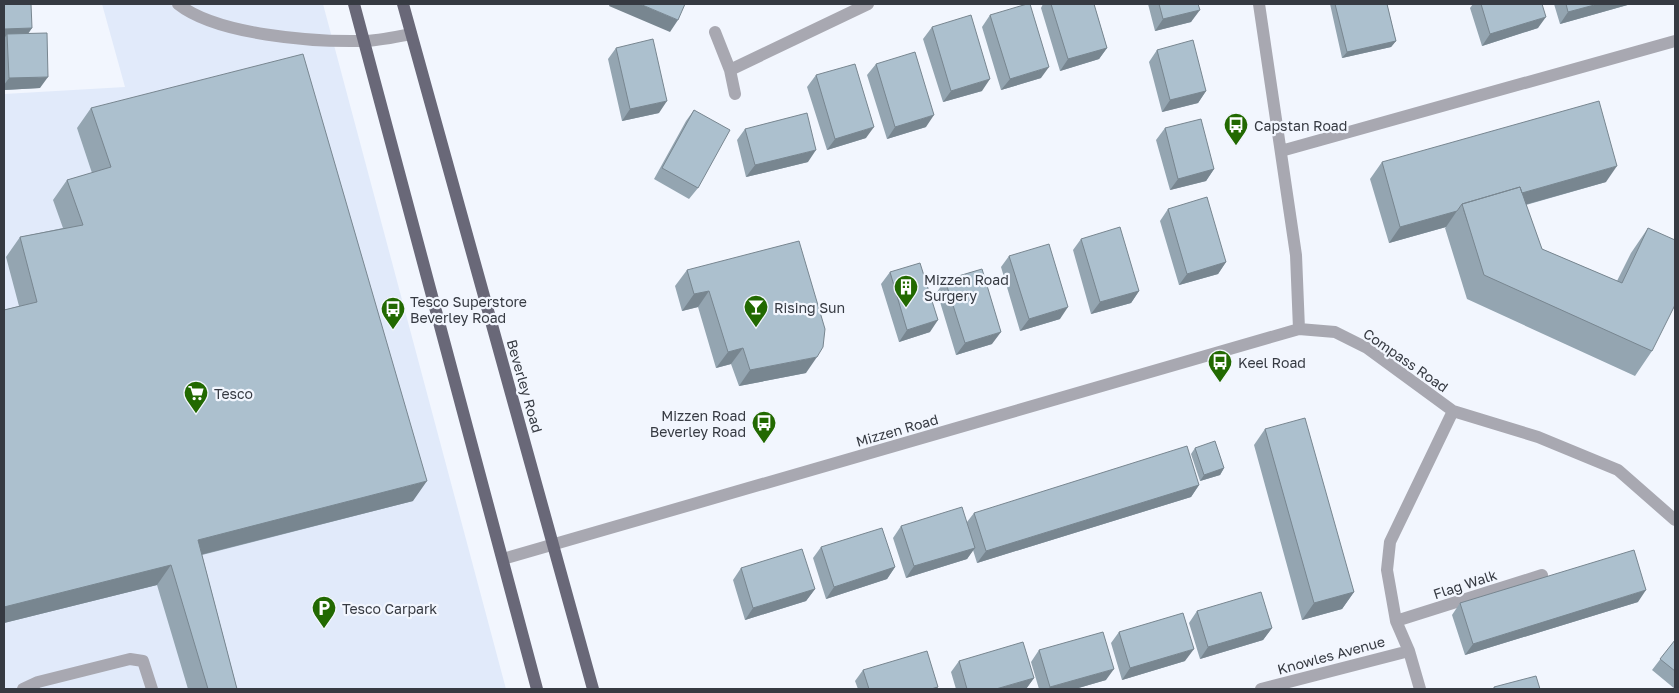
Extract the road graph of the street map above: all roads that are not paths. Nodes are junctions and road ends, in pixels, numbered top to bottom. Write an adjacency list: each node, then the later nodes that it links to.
1 (178, 4): 8 (street)
2 (354, 4): 8 (main road)
3 (403, 4): 7 (main road, Beverley Road)
4 (868, 4): 10 (street)
5 (1259, 4): 12 (street)
6 (715, 32): 10 (street)
7 (411, 34): 8 (street); 16 (main road, Beverley Road)
8 (364, 41): 17 (main road)
9 (1675, 42): 12 (street)
10 (730, 70): 11 (street)
11 (736, 94)
12 (1281, 151): 13 (street)
13 (1299, 329): 14 (street, Compass Road); 16 (street, Mizzen Road)
14 (1453, 411): 15 (street, Compass Road); 19 (street)
15 (1675, 520)
16 (553, 545): 17 (street, Mizzen Road); 24 (main road, Beverley Road)
17 (503, 559): 23 (main road)
18 (1542, 575): 19 (street, Flag Walk)
19 (1396, 621): 20 (street)
20 (1409, 651): 25 (street, Knowles Avenue); 26 (street)
21 (23, 689): 22 (street)
22 (152, 689)
23 (537, 689)
24 (593, 689)
25 (1261, 689)
26 (1420, 689)

